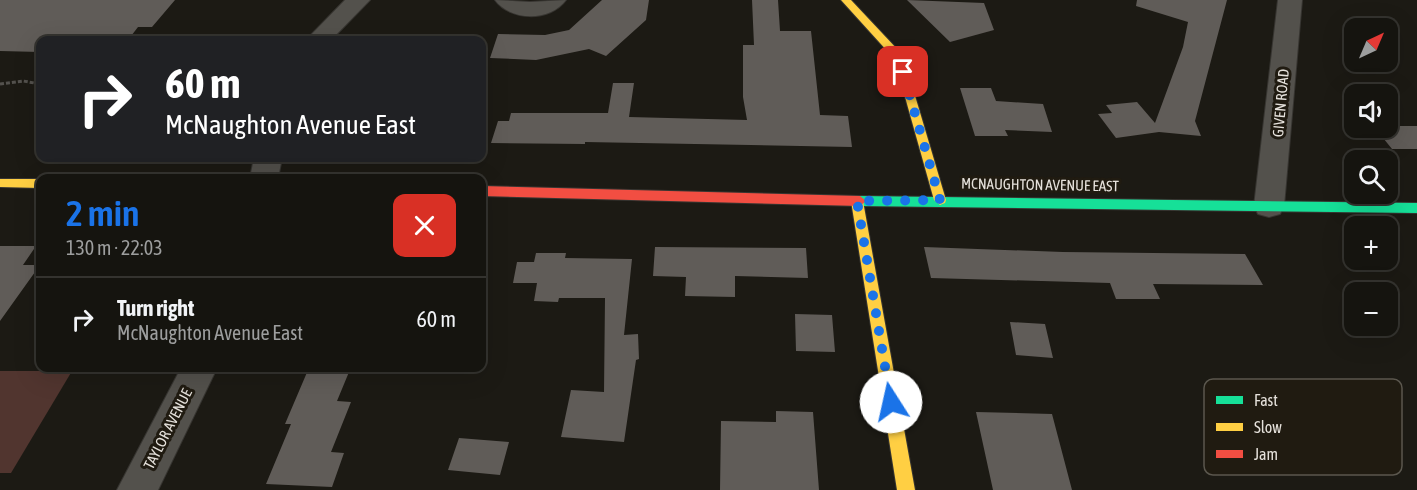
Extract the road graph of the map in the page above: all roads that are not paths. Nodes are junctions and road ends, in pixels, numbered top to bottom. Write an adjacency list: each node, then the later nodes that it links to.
1 (358, 0): 6 (street)
2 (507, 0): 3 (street)
3 (554, 0)
4 (846, 0): 10 (main road)
5 (1290, 0): 12 (street, GIVEN ROAD)
6 (322, 36)
7 (0, 183): 8 (main road)
8 (36, 184)
9 (486, 191): 11 (main road, MCNAUGHTON AVENUE EAST)
10 (940, 200): 11 (main road, MCNAUGHTON AVENUE EAST); 12 (main road, MCNAUGHTON AVENUE EAST)
11 (857, 201): 16 (main road)
12 (1269, 206): 13 (main road, MCNAUGHTON AVENUE EAST)
13 (1417, 208)
14 (197, 372): 15 (street, TAYLOR AVENUE)
15 (137, 490)
16 (906, 490)

